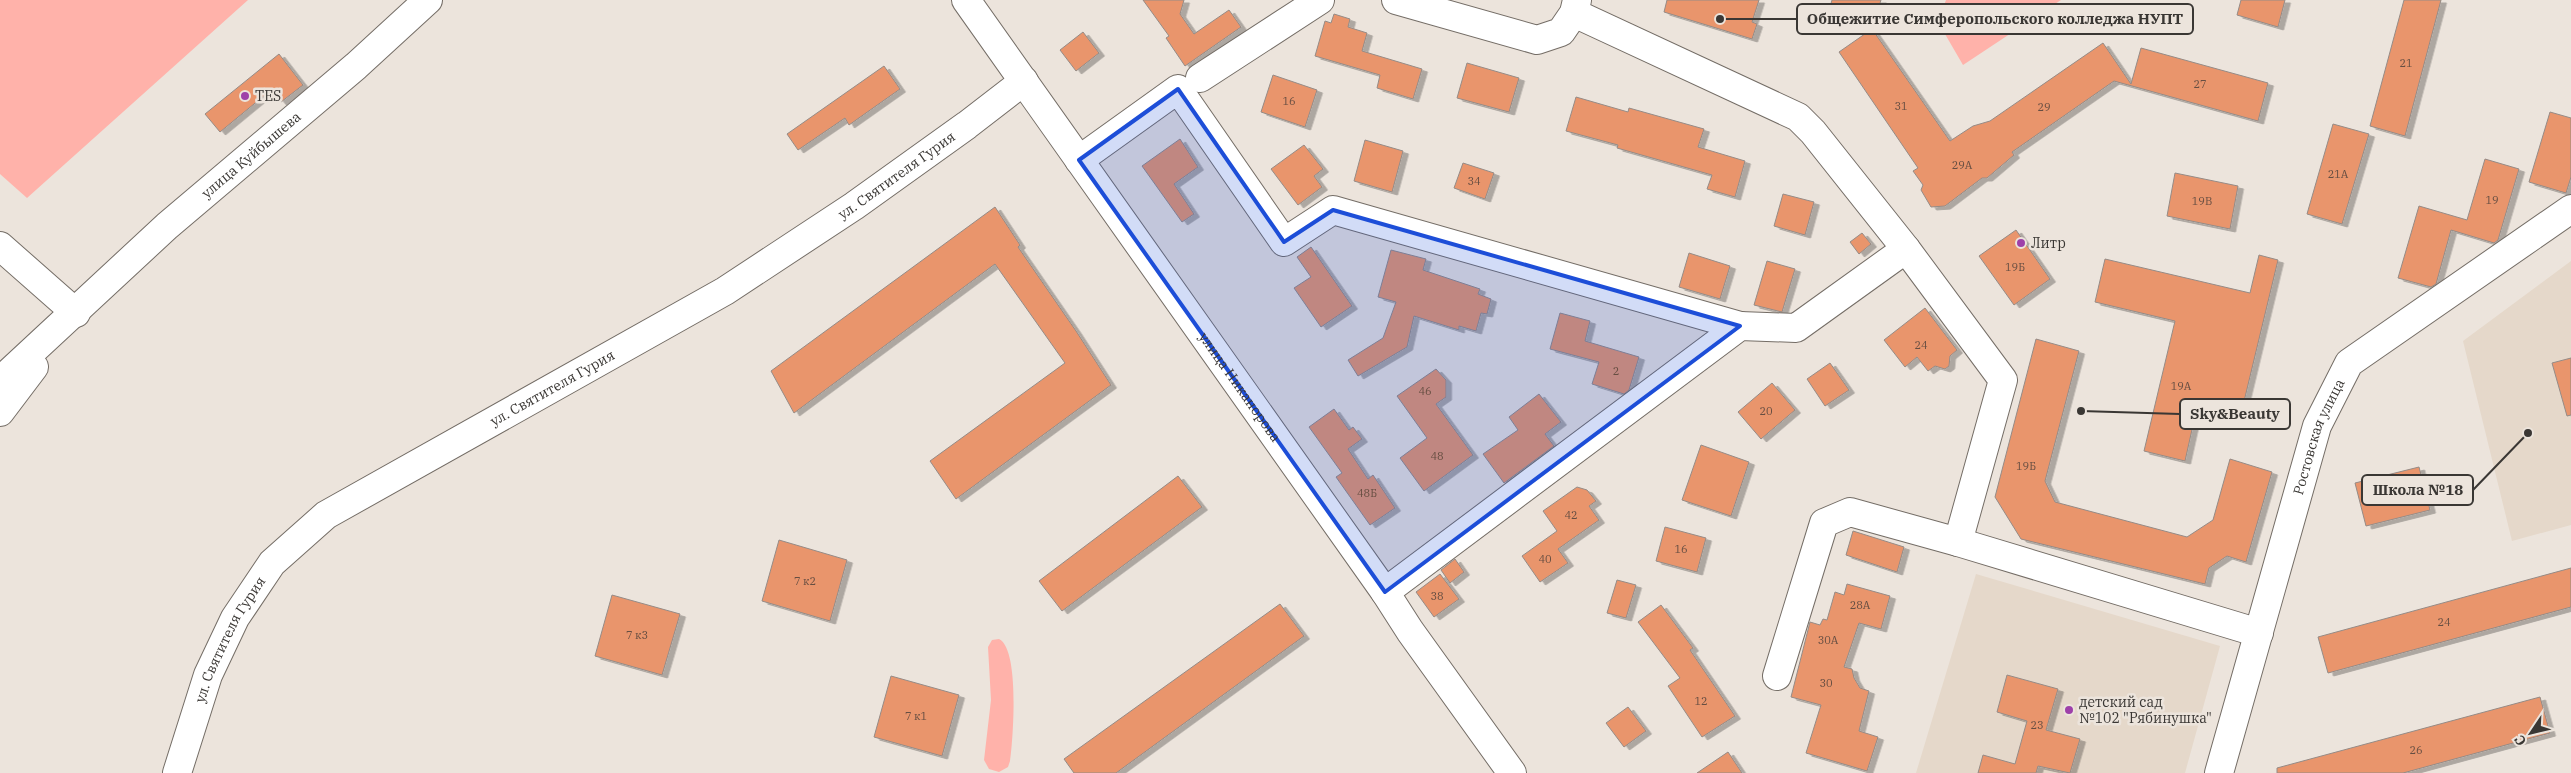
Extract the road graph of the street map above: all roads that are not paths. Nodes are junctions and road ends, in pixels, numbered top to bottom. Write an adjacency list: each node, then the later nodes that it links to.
1 (428, 0): 12 (street, улица Куйбышева)
2 (966, 0): 7 (street, улица Никанорова)
3 (1320, 0): 6 (street)
4 (1396, 0): 5 (street)
5 (1575, 7): 11 (street)
6 (1200, 78)
7 (1024, 81): 8 (street, улица Никанорова); 20 (street, ул. Святителя Гурия)
8 (1079, 160): 13 (street); 17 (street, улица Никанорова)
9 (2571, 209): 18 (street, Ростовская улица)
10 (0, 246): 12 (street)
11 (1906, 249): 13 (street); 16 (street)
12 (76, 313): 14 (street); 15 (street)
13 (1740, 326): 17 (street)
14 (0, 381)
15 (0, 412)
16 (1958, 542): 18 (street); 19 (street)
17 (1385, 592): 21 (street, улица Никанорова)
18 (2259, 633): 22 (street, Ростовская улица)
19 (1777, 676)
20 (177, 773)
21 (1512, 773)
22 (2219, 773)

